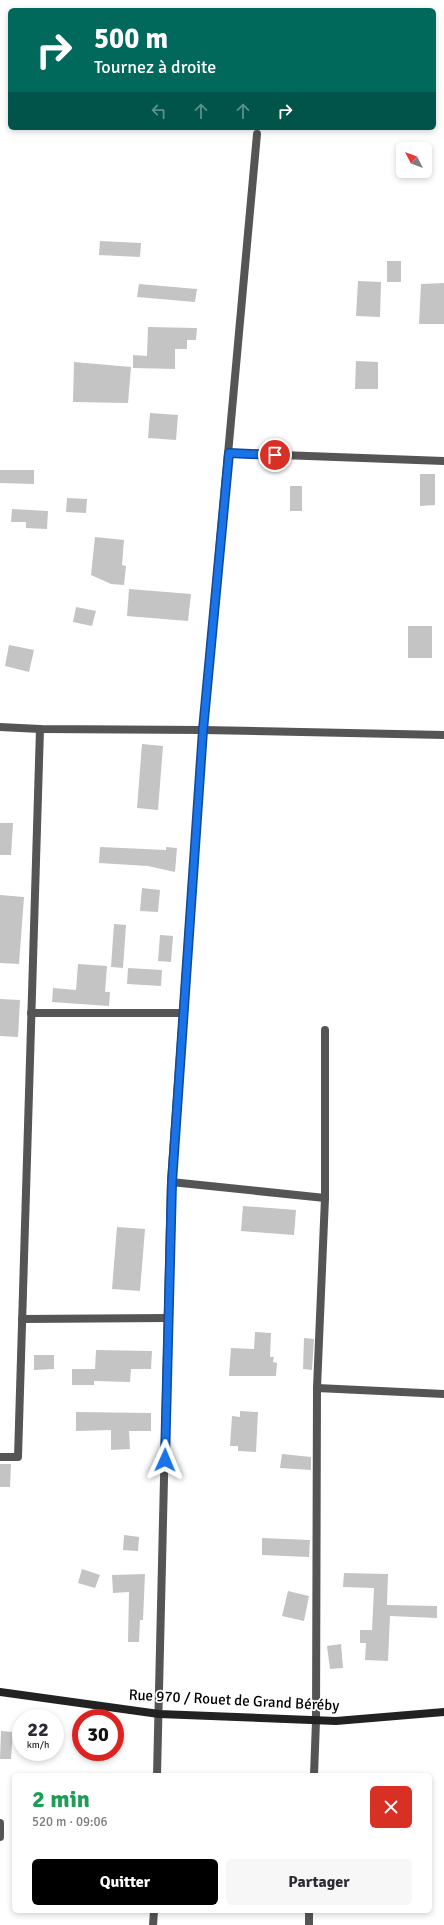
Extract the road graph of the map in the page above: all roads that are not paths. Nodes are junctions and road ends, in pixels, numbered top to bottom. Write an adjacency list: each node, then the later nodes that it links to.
1 (257, 134): 2 (street)
2 (229, 453): 3 (street); 6 (street)
3 (444, 461)
4 (0, 727): 5 (street)
5 (40, 729): 6 (street); 8 (street)
6 (203, 730): 7 (street); 9 (street)
7 (444, 735)
8 (31, 1013): 9 (street); 14 (street)
9 (182, 1013): 11 (street)
10 (325, 1030): 12 (street)
11 (172, 1182): 12 (street); 13 (street)
12 (325, 1198): 15 (street)
13 (168, 1318): 14 (street); 20 (street)
14 (22, 1319): 17 (street)
15 (317, 1388): 16 (street); 21 (street)
16 (444, 1394)
17 (0, 1457)
18 (0, 1692): 20 (main road, Rue 970 / Rouet de Grand Béréby)
19 (444, 1712): 21 (main road, Rue 970 / Rouet de Grand Béréby)
20 (159, 1714): 21 (main road, Rue 970 / Rouet de Grand Béréby); 22 (street)
21 (316, 1721): 23 (street)
22 (157, 1773)
23 (314, 1773)
24 (0, 1823): 25 (street)
25 (0, 1837)
26 (154, 1913): 28 (street)
27 (309, 1913): 29 (street)
28 (153, 1925)
29 (309, 1925)

